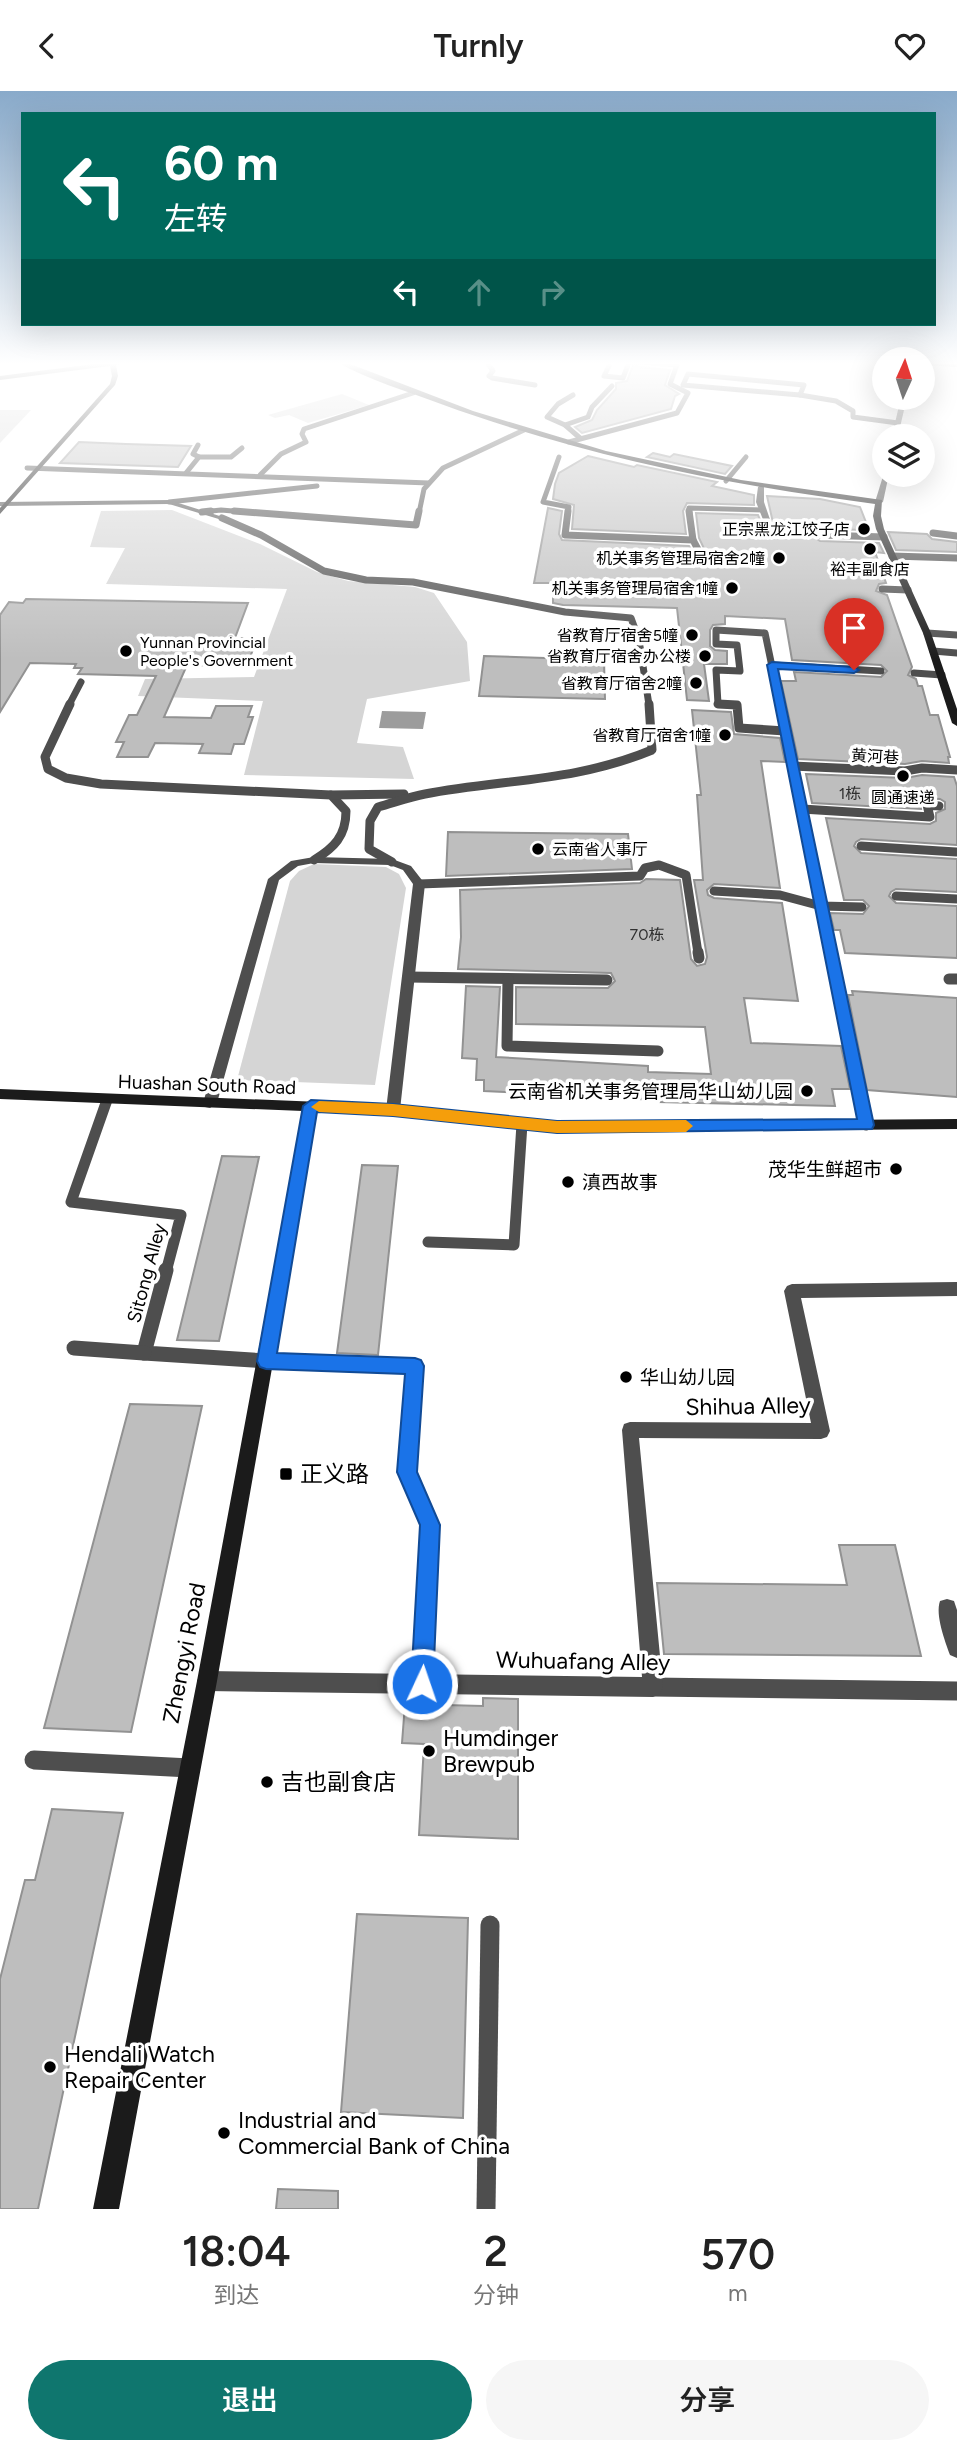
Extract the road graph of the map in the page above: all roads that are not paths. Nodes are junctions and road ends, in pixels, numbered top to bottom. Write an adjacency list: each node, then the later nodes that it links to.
1 (34, 461): 9 (street)
2 (44, 461): 10 (street)
3 (196, 461): 11 (lane)
4 (274, 461): 12 (lane)
5 (458, 461): 15 (lane)
6 (558, 461): 30 (lane)
7 (645, 461): 14 (street)
8 (743, 461): 14 (lane)
9 (27, 468): 10 (lane); 20 (street)
10 (38, 468): 11 (lane); 20 (street)
11 (186, 473): 12 (lane)
12 (260, 475): 13 (lane)
13 (363, 481): 15 (lane); 18 (lane)
14 (726, 481): 16 (street)
15 (429, 483): 23 (lane)
16 (761, 487): 19 (street); 21 (street)
17 (883, 487): 19 (street)
18 (169, 502): 20 (street); 23 (street)
19 (879, 502): 29 (street)
20 (3, 503): 22 (street)
21 (763, 510): 25 (street); 30 (lane)
22 (0, 512)
23 (202, 512): 24 (street)
24 (222, 518): 49 (lane)
25 (772, 532)
26 (933, 533): 28 (lane)
27 (820, 535): 29 (lane)
28 (957, 536)
29 (884, 537): 31 (street)
30 (693, 540): 32 (lane)
31 (892, 556): 33 (lane); 35 (street)
32 (702, 557)
33 (957, 558)
34 (882, 589): 35 (lane)
35 (908, 590): 36 (street)
36 (927, 633): 37 (lane); 38 (street)
37 (957, 635)
38 (933, 651): 39 (lane); 43 (street)
39 (957, 653)
40 (772, 665): 41 (lane); 46 (lane); 46 (lane)
41 (881, 671)
42 (914, 673): 43 (lane)
43 (942, 675): 45 (street)
44 (81, 682): 50 (lane)
45 (957, 723)
46 (785, 731): 47 (lane)
47 (792, 766): 48 (lane, 黄河巷); 52 (lane)
48 (957, 770)
49 (424, 794): 50 (lane); 56 (lane)
50 (331, 795): 55 (lane)
51 (939, 806): 52 (lane)
52 (802, 809): 61 (lane)
53 (861, 846): 54 (lane)
54 (956, 852)
55 (314, 860): 56 (street); 70 (street)
56 (392, 862): 57 (street)
57 (419, 884): 63 (lane); 64 (street)
58 (714, 891): 61 (lane)
59 (897, 896): 60 (lane)
60 (957, 899)
61 (821, 906): 62 (lane); 75 (lane)
62 (862, 907)
63 (699, 958)
64 (408, 978): 65 (lane); 72 (street)
65 (508, 979): 66 (lane); 67 (lane)
66 (607, 980)
67 (658, 1051)
68 (0, 1094): 69 (street, Huashan South Road)
69 (107, 1100): 70 (street, Huashan South Road); 79 (lane, Sitong Alley)
70 (210, 1103): 71 (street, Huashan South Road)
71 (311, 1106): 72 (street, Huashan South Road); 80 (street, Zhengyi Road)
72 (393, 1110): 73 (street, Huashan South Road)
73 (522, 1124): 75 (street, Huashan South Road); 76 (lane)
74 (957, 1124): 75 (street, Huashan South Road)
75 (866, 1125)
76 (428, 1242)
77 (957, 1289): 85 (street, Shihua Alley)
78 (74, 1348): 79 (lane)
79 (144, 1353): 80 (lane, Sitong Alley)
80 (266, 1361): 83 (street, Zhengyi Road); 84 (lane, Sitong Alley)
81 (947, 1608): 82 (street)
82 (957, 1648)
83 (208, 1681): 84 (street, Wuhuafang Alley); 88 (street, Zhengyi Road)
84 (422, 1684): 85 (street, Wuhuafang Alley)
85 (653, 1687): 86 (lane, Wuhuafang Alley)
86 (957, 1691)
87 (34, 1760): 88 (lane)
88 (190, 1768): 90 (street, Zhengyi Road)
89 (490, 1925): 91 (lane)
90 (106, 2209)
91 (486, 2209)

